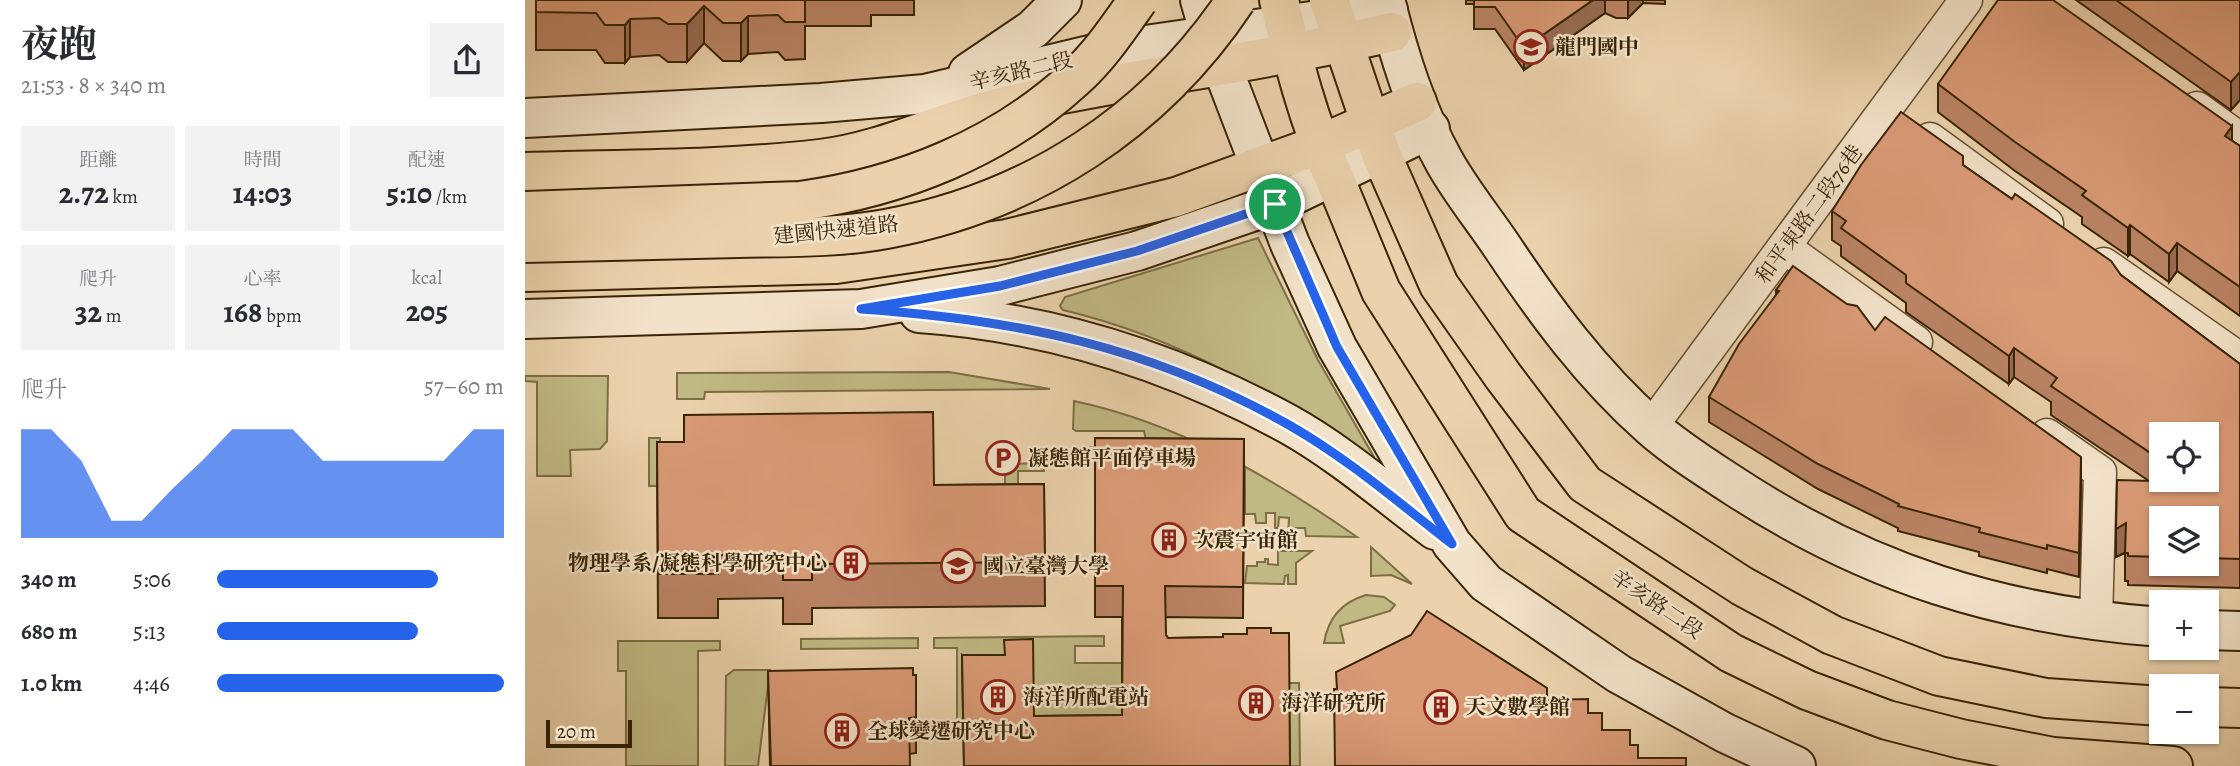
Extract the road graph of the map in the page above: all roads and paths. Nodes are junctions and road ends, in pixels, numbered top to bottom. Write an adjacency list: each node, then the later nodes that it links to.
1 (1062, 0): 11 (main road)
2 (1138, 0): 21 (main road, 建國快速道路, bridge)
3 (1200, 0): 9 (main road)
4 (1236, 0): 22 (main road, 建國快速道路, bridge)
5 (1966, 0): 12 (street, 和平東路二段76巷)
6 (1388, 14): 7 (main road); 13 (main road)
7 (1336, 21): 8 (main road); 15 (main road)
8 (1285, 27): 9 (main road, 辛亥路二段); 17 (main road)
9 (1217, 52): 11 (main road, 辛亥路二段); 18 (main road); 19 (main road)
10 (2175, 92): 16 (street)
11 (925, 94): 14 (main road, 辛亥路二段)
12 (1887, 107): 23 (street, 和平東路二段76巷); 28 (street)
13 (1423, 116): 15 (main road); 30 (main road)
14 (525, 118)
15 (1376, 139): 17 (main road); 36 (main road)
16 (2240, 139)
17 (1327, 161): 18 (main road); 20 (main road); 40 (main road, 辛亥路二段)
18 (1261, 168): 20 (main road); 24 (main road)
19 (525, 172)
20 (1275, 204): 25 (main road); 31 (main road)
21 (525, 211)
22 (525, 243)
23 (1784, 247): 27 (street); 30 (street, 和平東路二段76巷)
24 (525, 272)
25 (861, 309): 26 (main road); 31 (main road)
26 (525, 319)
27 (1935, 356)
28 (2240, 359)
29 (2029, 423): 32 (street)
30 (1651, 427): 32 (main road)
31 (1452, 544): 39 (main road)
32 (2096, 622): 33 (main road)
33 (2149, 626)
34 (2219, 630): 35 (main road)
35 (2240, 631)
36 (2149, 705)
37 (2219, 707): 38 (main road)
38 (2240, 708)
39 (1796, 766)
40 (2173, 766)

